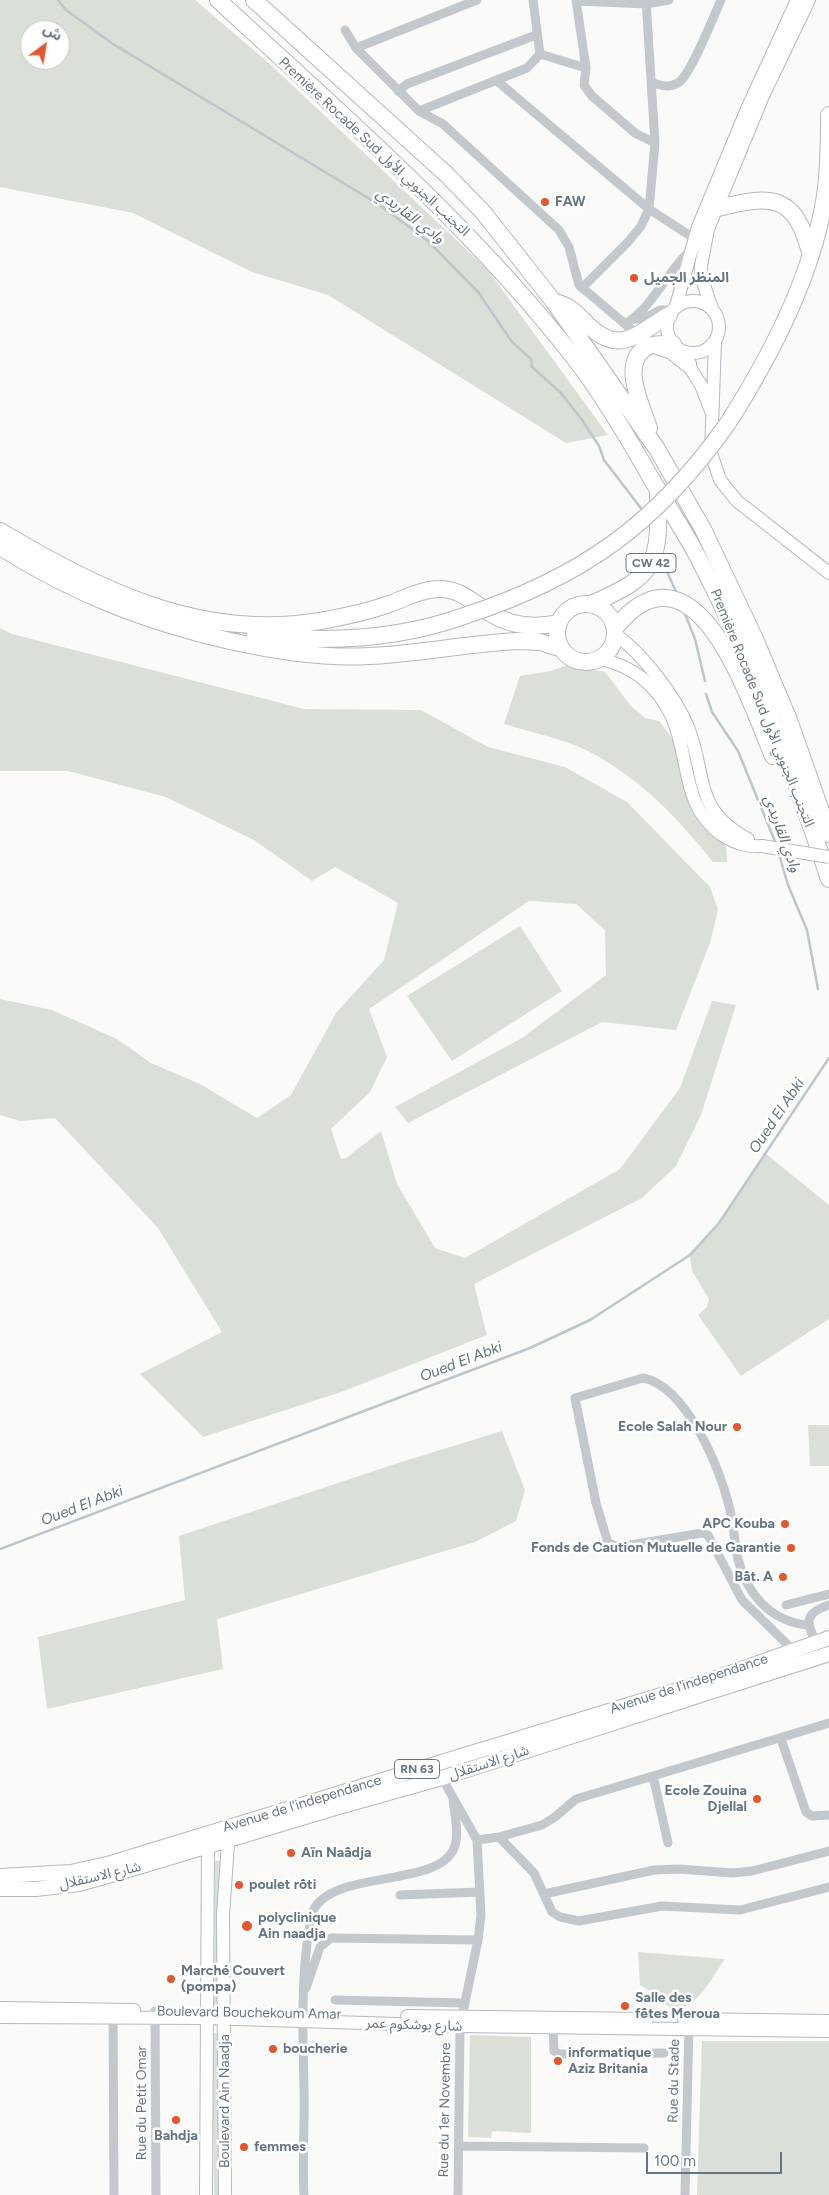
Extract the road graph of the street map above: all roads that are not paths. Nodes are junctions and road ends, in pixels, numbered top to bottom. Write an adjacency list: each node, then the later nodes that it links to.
1 (218, 0): 37 (highway, Première Rocade Sud التجنب الجنوبي الأول)
2 (254, 0): 27 (highway, Première Rocade Sud التجنب الجنوبي الأول)
3 (477, 0): 13 (street)
4 (533, 0): 12 (street)
5 (669, 0): 10 (street)
6 (721, 0): 17 (street)
7 (797, 0): 24 (street)
8 (809, 0): 22 (street)
9 (576, 1): 10 (street); 15 (street)
10 (646, 2): 17 (street)
11 (345, 30): 13 (street)
12 (536, 35): 14 (street); 18 (street)
13 (356, 48): 18 (street)
14 (540, 54): 15 (street); 16 (street)
15 (586, 68): 21 (street)
16 (496, 81): 19 (street); 23 (street)
17 (652, 82): 21 (street)
18 (398, 92): 19 (street)
19 (419, 111): 26 (street)
20 (829, 115): 25 (highway)
21 (655, 143): 23 (street)
22 (718, 208): 25 (highway); 28 (street)
23 (649, 209): 24 (street); 26 (street)
24 (694, 243): 29 (street); 30 (street)
25 (810, 252): 35 (highway)
26 (582, 288): 30 (street)
27 (554, 302): 30 (highway); 36 (highway, Première Rocade Sud التجنب الجنوبي الأول)
28 (712, 308): 29 (street); 31 (street)
29 (673, 311): 30 (highway); 33 (street)
30 (631, 326)
31 (715, 341): 33 (street); 35 (street)
32 (652, 345): 33 (highway); 34 (highway); 36 (highway)
33 (675, 346): 34 (street)
34 (688, 364): 35 (street)
35 (721, 423): 40 (street); 43 (highway, bridge)
36 (657, 449): 48 (highway, Première Rocade Sud التجنب الجنوبي الأول)
37 (658, 490): 41 (highway, CW 42); 47 (highway, Première Rocade Sud التجنب الجنوبي الأول)
38 (0, 531): 43 (highway)
39 (0, 548): 43 (highway)
40 (829, 573)
41 (591, 604): 42 (highway); 44 (highway)
42 (559, 623): 43 (highway); 45 (highway)
43 (216, 630): 45 (highway)
44 (615, 631): 46 (highway); 47 (highway); 49 (street)
45 (562, 649): 46 (highway)
46 (600, 659): 49 (street)
47 (798, 793): 51 (highway, Première Rocade Sud التجنب الجنوبي الأول)
48 (829, 834)
49 (762, 846): 50 (street, bridge)
50 (829, 857)
51 (829, 879)
52 (829, 1594): 53 (street)
53 (786, 1605)
54 (829, 1605): 55 (street)
55 (808, 1625): 56 (street); 57 (street)
56 (823, 1640): 57 (main road, Avenue de l'independance / RN 63)
57 (793, 1650): 66 (main road, Avenue de l'independance / RN 63)
58 (829, 1654): 63 (main road, شارع الاستقلال / RN 63)
59 (828, 1723): 60 (street); 61 (street)
60 (829, 1733)
61 (781, 1739): 62 (street); 65 (street)
62 (653, 1776): 67 (street); 70 (street)
63 (442, 1778): 64 (street); 66 (main road, شارع الاستقلال / RN 63)
64 (453, 1799): 69 (street); 79 (street)
65 (829, 1814)
66 (229, 1834): 68 (main road, شارع الاستقلال / RN 63); 86 (street, Boulevard Ain Naadja)
67 (499, 1837): 69 (street); 77 (street)
68 (208, 1840): 72 (main road, Avenue de l'independance / RN 63); 74 (main road, شارع الاستقلال / RN 63); 85 (street, Boulevard Ain Naadja)
69 (477, 1840): 75 (street, Rue du 1er Novembre)
70 (668, 1843)
71 (829, 1851): 77 (street)
72 (0, 1876)
73 (829, 1887): 77 (street)
74 (0, 1889)
75 (480, 1892): 76 (street); 78 (street, Rue du 1er Novembre)
76 (400, 1894)
77 (544, 1894)
78 (478, 1940): 79 (street); 81 (street, Rue du 1er Novembre)
79 (303, 1999): 88 (street)
80 (335, 2000): 81 (street)
81 (464, 2003): 89 (street, Rue du 1er Novembre)
82 (0, 2008): 83 (street)
83 (113, 2014): 84 (street, شارع بوشكوم عمر); 87 (street, شارع بوشكوم عمر); 97 (street)
84 (155, 2015): 85 (street, شارع بوشكوم عمر); 98 (street, Rue du Petit Omar)
85 (206, 2015): 86 (street, شارع بوشكوم عمر); 99 (street, Boulevard Ain Naadja)
86 (225, 2016): 88 (street, شارع بوشكوم عمر); 100 (street, Boulevard Ain Naadja)
87 (0, 2017)
88 (303, 2018): 89 (street, شارع بوشكوم عمر); 101 (street)
89 (460, 2021): 91 (street); 92 (street, شارع بوشكوم عمر); 95 (street, Rue du 1er Novembre)
90 (829, 2021): 91 (street)
91 (689, 2024): 92 (street, شارع بوشكوم عمر); 93 (street, شارع بوشكوم عمر); 103 (street, Rue du Stade)
92 (553, 2027): 94 (street)
93 (829, 2031)
94 (664, 2053)
95 (460, 2146): 96 (street); 102 (street, Rue du 1er Novembre)
96 (644, 2148)
97 (114, 2195)
98 (156, 2195)
99 (206, 2195)
100 (225, 2195)
101 (304, 2195)
102 (458, 2195)
103 (685, 2195)

